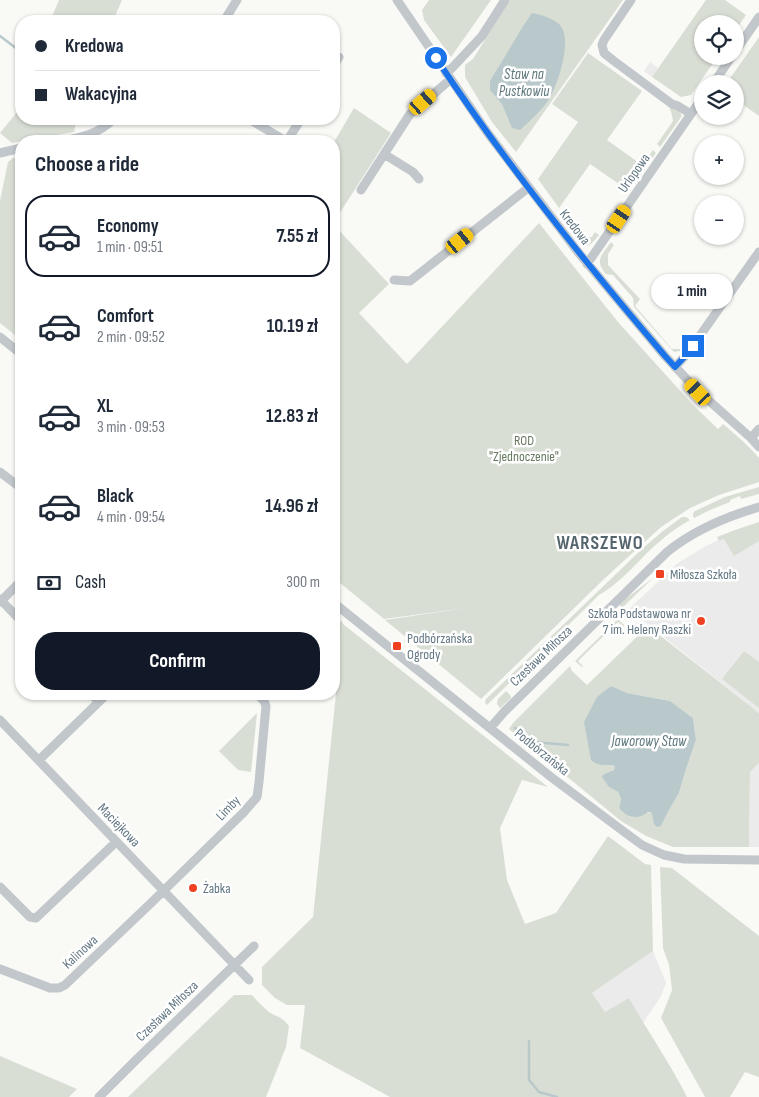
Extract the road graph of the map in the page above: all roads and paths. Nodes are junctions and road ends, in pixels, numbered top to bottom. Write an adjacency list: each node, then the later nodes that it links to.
1 (237, 0): 5 (street)
2 (397, 0): 8 (street, Kredowa)
3 (505, 0): 8 (street)
4 (631, 0): 10 (street)
5 (228, 15)
6 (759, 17): 7 (street)
7 (744, 39)
8 (448, 76): 17 (street); 19 (street, Kredowa)
9 (694, 110): 10 (street, Urlopowa)
10 (691, 114): 22 (street, Urlopowa)
11 (106, 125): 13 (street)
12 (259, 125): 14 (street)
13 (88, 135)
14 (276, 135)
15 (15, 149): 16 (street)
16 (0, 153)
17 (384, 154): 18 (street); 20 (street)
18 (418, 179)
19 (528, 188): 22 (street, Kredowa); 23 (street)
20 (361, 190)
21 (759, 252): 26 (street)
22 (587, 264): 26 (street, Kredowa)
23 (394, 280)
24 (0, 337): 25 (street)
25 (15, 349)
26 (675, 367): 28 (street, Kredowa)
27 (759, 429): 28 (street)
28 (750, 438): 29 (street, Kredowa)
29 (759, 448)
30 (0, 472): 31 (street)
31 (15, 483)
32 (759, 507): 40 (street, Czesława Miłosza)
33 (15, 586): 34 (street)
34 (0, 600): 36 (street)
35 (340, 608): 40 (street, Podbórzańska)
36 (15, 615)
37 (263, 700): 45 (street, Limby)
38 (99, 702): 41 (street)
39 (0, 720): 41 (street, Maciejkowa)
40 (490, 728): 43 (street, Podbórzańska)
41 (39, 760): 42 (street, Maciejkowa)
42 (116, 842): 44 (street); 45 (street, Maciejkowa)
43 (759, 860)
44 (0, 887)
45 (163, 891): 47 (street, Maciejkowa); 48 (street, Kalinowa)
46 (254, 946): 47 (street, Czesława Miłosza)
47 (234, 965): 49 (street, Maciejkowa); 50 (street, Czesława Miłosza)
48 (0, 969)
49 (249, 980)
50 (99, 1097)

